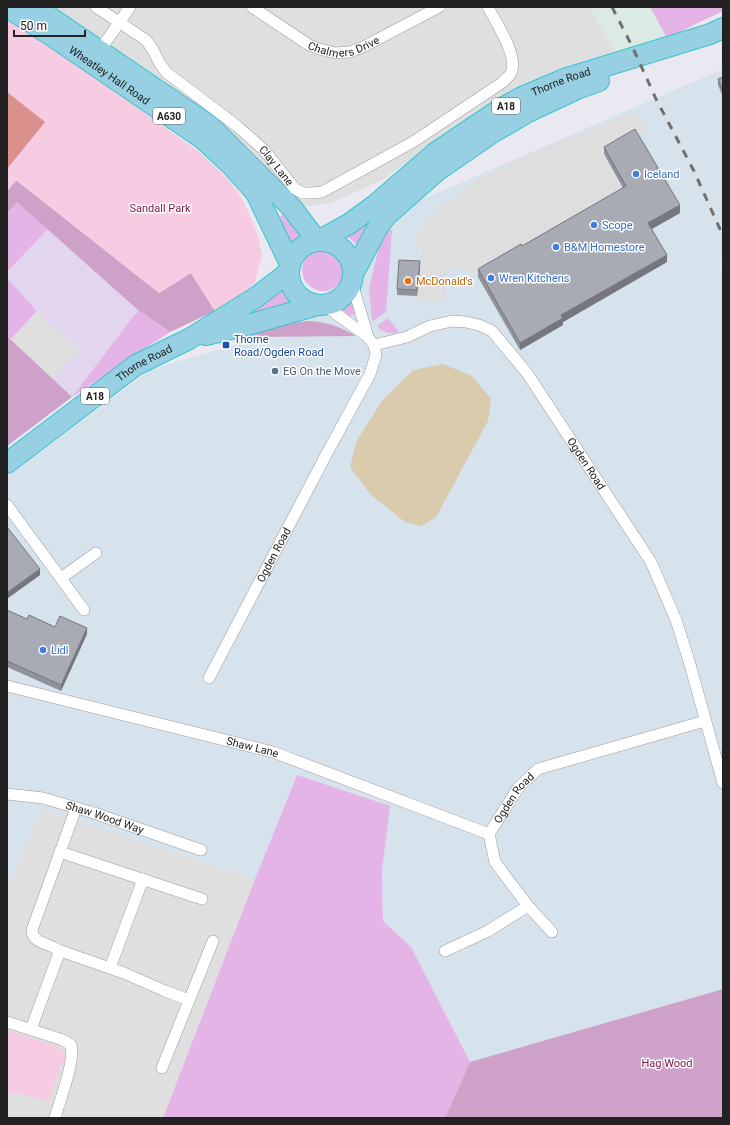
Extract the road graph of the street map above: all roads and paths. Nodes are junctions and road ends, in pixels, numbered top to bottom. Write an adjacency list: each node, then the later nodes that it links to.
1 (7, 7): 13 (highway, Wheatley Hall Road / A630)
2 (35, 7): 11 (highway, Wheatley Hall Road / A630)
3 (96, 7): 8 (street, Clay Lane)
4 (130, 7): 8 (street)
5 (252, 7): 6 (street, Chalmers Drive)
6 (439, 7)
7 (488, 7): 8 (street, Clay Lane)
8 (119, 22): 11 (street)
9 (723, 28): 12 (highway, Thorne Road / A18)
10 (723, 44): 14 (highway, Thorne Road / A18)
11 (100, 50): 12 (highway, Wheatley Hall Road / A630)
12 (319, 241): 13 (highway); 14 (highway)
13 (289, 268): 15 (highway); 16 (highway, Thorne Road / A18)
14 (353, 277): 15 (highway); 17 (street, Ogden Road)
15 (321, 305): 16 (highway, Thorne Road / A18); 17 (street)
16 (189, 339): 18 (highway, Thorne Road / A18)
17 (371, 341): 23 (street, Ogden Road); 25 (street, Ogden Road)
18 (7, 463)
19 (7, 505): 21 (street)
20 (96, 553): 21 (street)
21 (61, 578): 22 (street)
22 (84, 610)
23 (209, 678)
24 (7, 686): 29 (street, Shaw Lane)
25 (705, 721): 26 (street, Ogden Road); 29 (street, Ogden Road)
26 (723, 783)
27 (7, 794): 28 (street, Shaw Wood Way)
28 (76, 808): 30 (street, Shaw Wood Way); 31 (street)
29 (489, 834): 34 (street, Ogden Road)
30 (201, 850)
31 (60, 852): 32 (street); 37 (street)
32 (143, 879): 33 (street); 39 (street)
33 (202, 899)
34 (528, 906): 35 (street, Ogden Road); 38 (street)
35 (552, 932)
36 (213, 941): 40 (street)
37 (58, 950): 39 (street); 42 (street)
38 (445, 951)
39 (110, 968): 40 (street)
40 (189, 1000): 43 (street)
41 (7, 1022): 42 (street)
42 (31, 1029): 44 (street)
43 (162, 1068)
44 (55, 1118)

